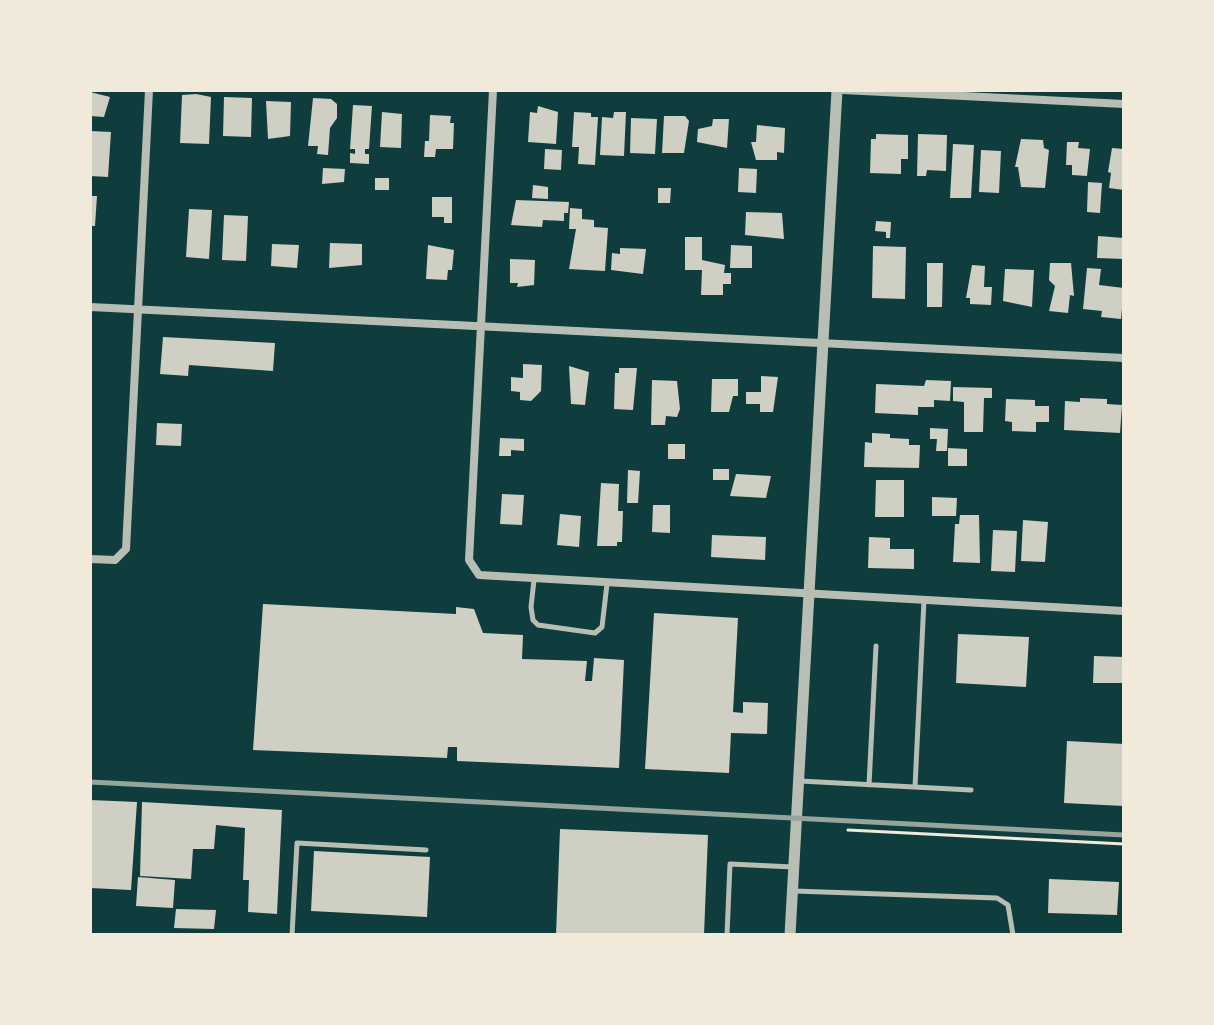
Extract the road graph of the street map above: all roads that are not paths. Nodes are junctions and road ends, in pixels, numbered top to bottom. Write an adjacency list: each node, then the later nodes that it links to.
1 (149, 90): 6 (street)
2 (493, 90): 7 (street)
3 (840, 90): 4 (street); 8 (street)
4 (1124, 104)
5 (90, 307): 6 (street)
6 (138, 309): 7 (street); 10 (street)
7 (481, 326): 8 (street); 11 (street)
8 (824, 343): 9 (street); 13 (street)
9 (1124, 358)
10 (90, 559)
11 (534, 580): 12 (street); 12 (lane)
12 (607, 584): 13 (street)
13 (808, 594): 14 (street); 17 (street)
14 (924, 600): 15 (street); 19 (lane)
15 (1124, 611)
16 (876, 646): 18 (lane)
17 (799, 781): 18 (lane); 22 (street)
18 (869, 785): 19 (lane)
19 (915, 787): 20 (lane)
20 (971, 790)
21 (426, 850): 24 (lane)
22 (794, 867): 23 (street); 25 (lane)
23 (793, 891): 26 (street); 27 (lane)
24 (292, 935)
25 (727, 935)
26 (790, 935)
27 (1013, 935)

